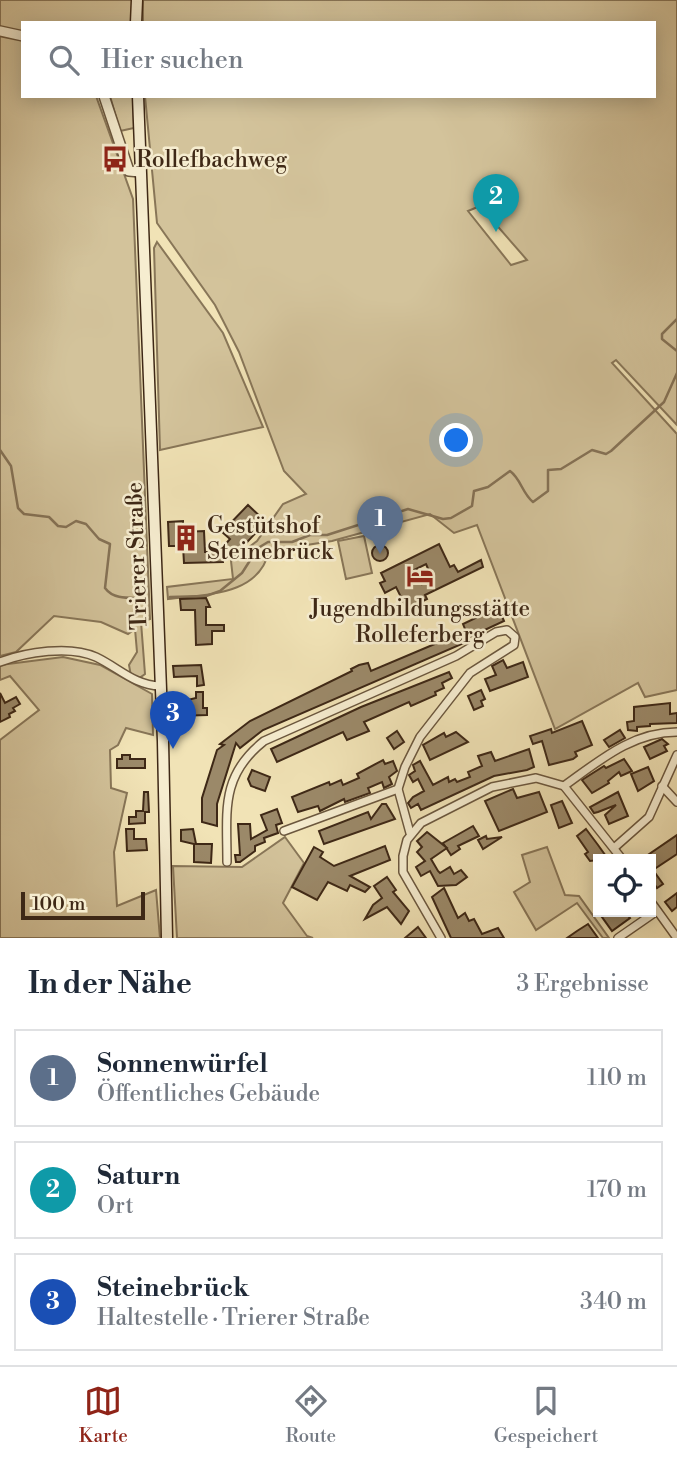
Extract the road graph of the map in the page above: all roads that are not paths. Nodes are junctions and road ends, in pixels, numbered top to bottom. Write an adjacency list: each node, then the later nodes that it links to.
1 (137, 0): 2 (main road)
2 (136, 21)
3 (0, 31): 4 (street)
4 (21, 36)
5 (105, 98): 7 (street)
6 (138, 98): 7 (main road, Trierer Straße)
7 (140, 172): 9 (main road, Trierer Straße)
8 (0, 662): 9 (street)
9 (160, 686): 22 (main road, Trierer Straße)
10 (677, 732): 12 (street)
11 (677, 755): 13 (street)
12 (564, 786): 17 (street); 18 (street)
13 (662, 786): 15 (street); 18 (street)
14 (398, 789): 16 (street); 17 (street); 20 (street)
15 (677, 802)
16 (284, 831)
17 (410, 833): 23 (street)
18 (614, 848): 19 (street)
19 (618, 854)
20 (227, 862)
21 (657, 911): 24 (street); 25 (street)
22 (167, 938)
23 (441, 938)
24 (618, 938)
25 (677, 938)

